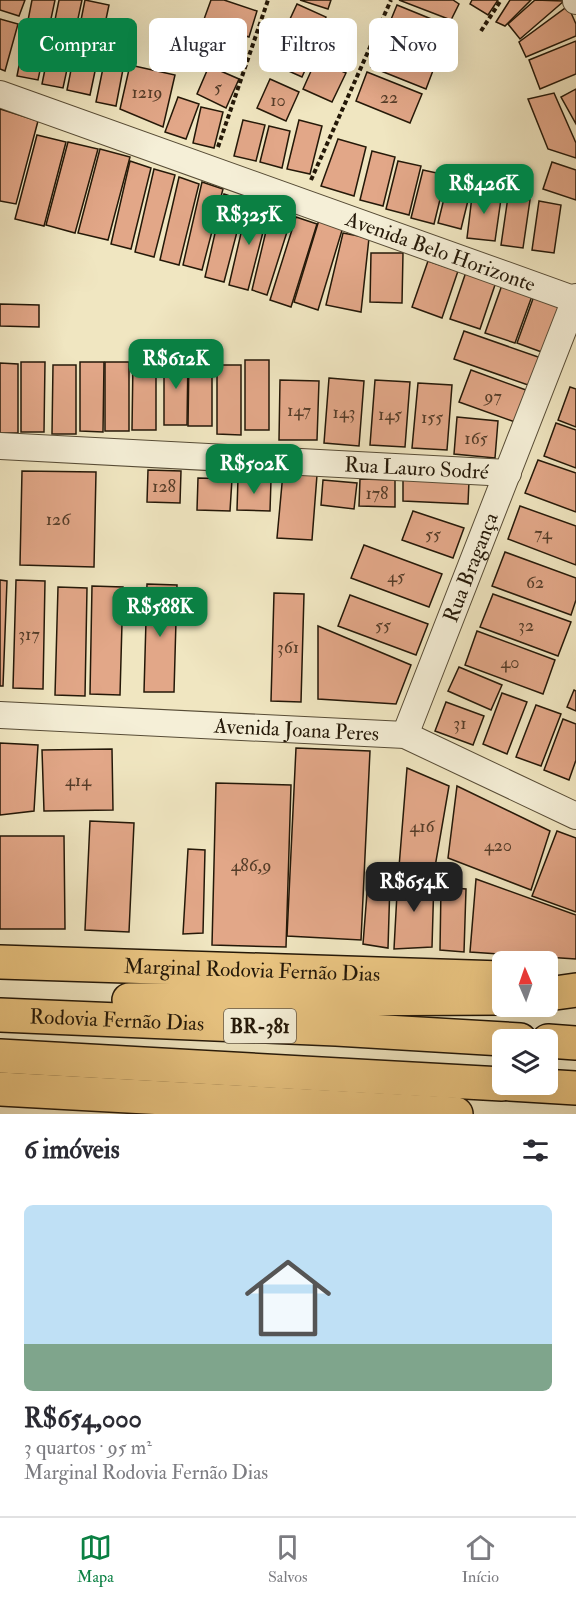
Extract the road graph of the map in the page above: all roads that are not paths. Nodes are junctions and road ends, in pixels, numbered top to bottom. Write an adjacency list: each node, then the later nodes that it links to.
1 (0, 94): 2 (street, Avenida Belo Horizonte)
2 (576, 299): 4 (street, Rua Bragança)
3 (0, 446): 4 (street, Rua Lauro Sodré)
4 (508, 473): 6 (street, Rua Bragança)
5 (0, 715): 6 (street, Avenida Joana Peres)
6 (405, 735): 7 (street, Avenida Joana Peres)
7 (576, 816)
8 (0, 962): 9 (main road, Marginal Rodovia Fernão Dias)
9 (492, 978)
10 (558, 984): 11 (main road)
11 (576, 988): 12 (main road)
12 (558, 992)
13 (492, 998): 14 (main road)
14 (0, 1003)
15 (0, 1015): 16 (main road, Rodovia Fernão Dias / BR-381)
16 (492, 1038)
17 (558, 1042): 18 (main road)
18 (576, 1043)
19 (0, 1056): 20 (main road, Rodovia Fernão Dias / BR-381)
20 (492, 1083)
21 (558, 1087): 22 (main road)
22 (576, 1088)
23 (0, 1089): 24 (main road)
24 (456, 1114)

